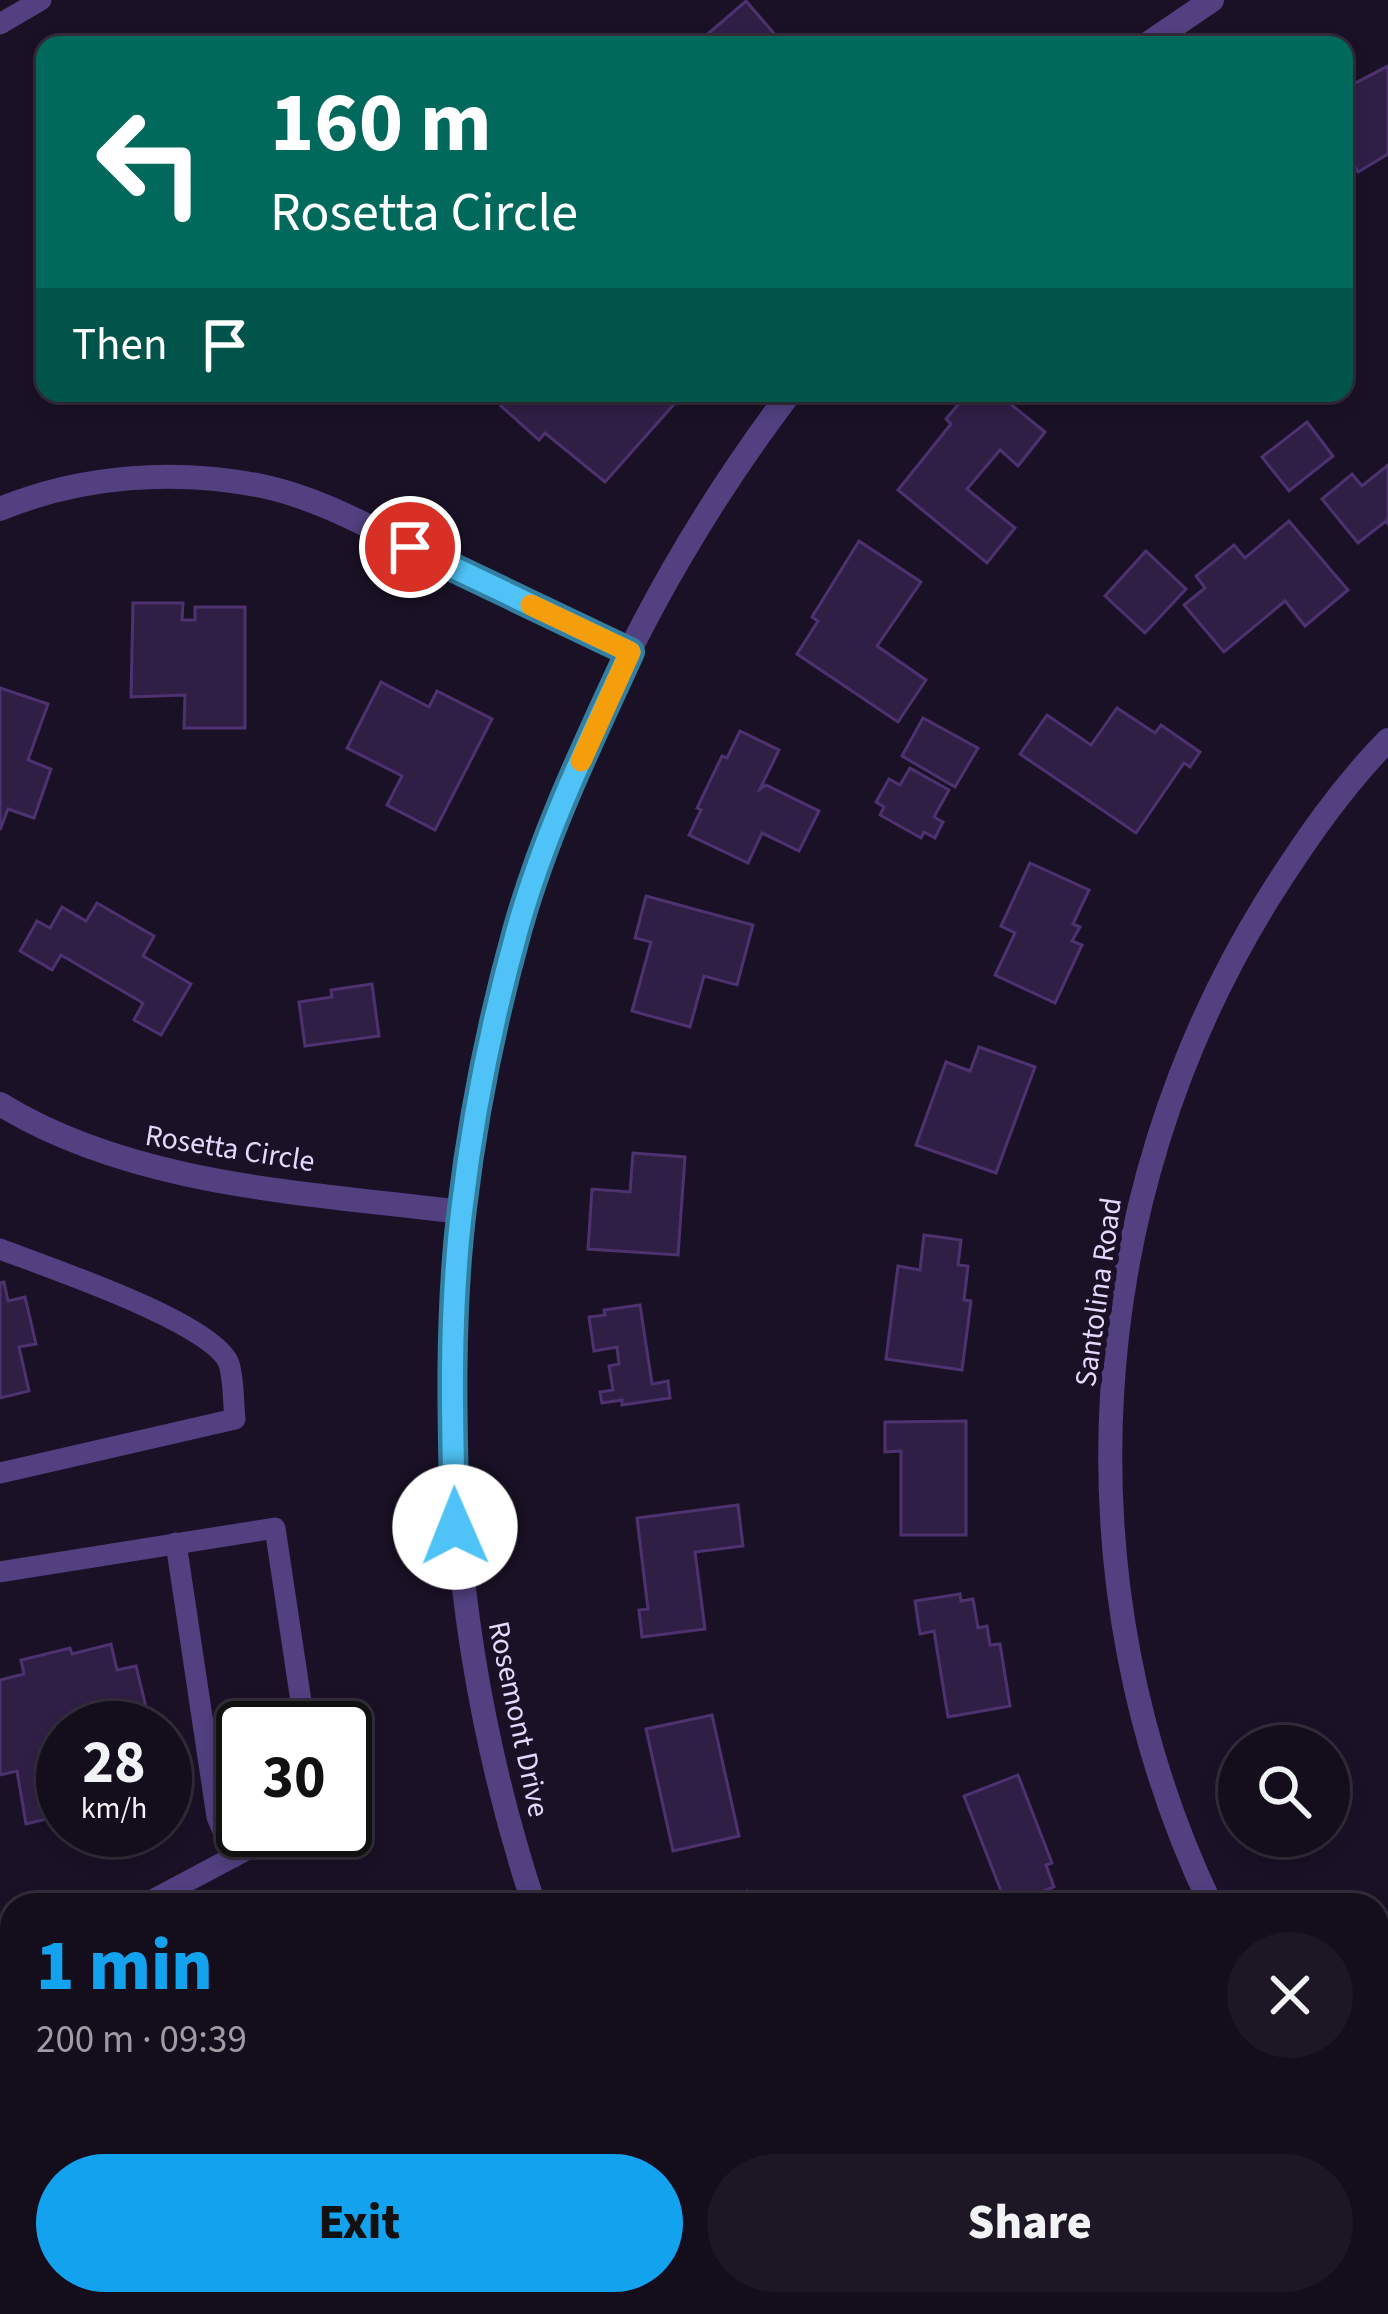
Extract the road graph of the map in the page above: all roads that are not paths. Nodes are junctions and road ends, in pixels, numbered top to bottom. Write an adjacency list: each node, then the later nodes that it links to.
1 (41, 0): 3 (lane)
2 (1212, 0): 4 (street)
3 (0, 24)
4 (1159, 36)
5 (783, 402): 7 (street, Rosemont Drive)
6 (0, 509): 7 (street)
7 (630, 652): 10 (street, Rosemont Drive)
8 (1388, 740): 20 (street, Santolina Road)
9 (0, 1104): 10 (street, Rosetta Circle)
10 (461, 1212): 19 (street, Rosemont Drive)
11 (0, 1249): 12 (lane)
12 (0, 1473)
13 (176, 1544): 14 (lane); 15 (lane); 16 (lane)
14 (0, 1572)
15 (301, 1701)
16 (216, 1810)
17 (234, 1857): 18 (lane)
18 (166, 1893)
19 (530, 1893)
20 (1204, 1893)

